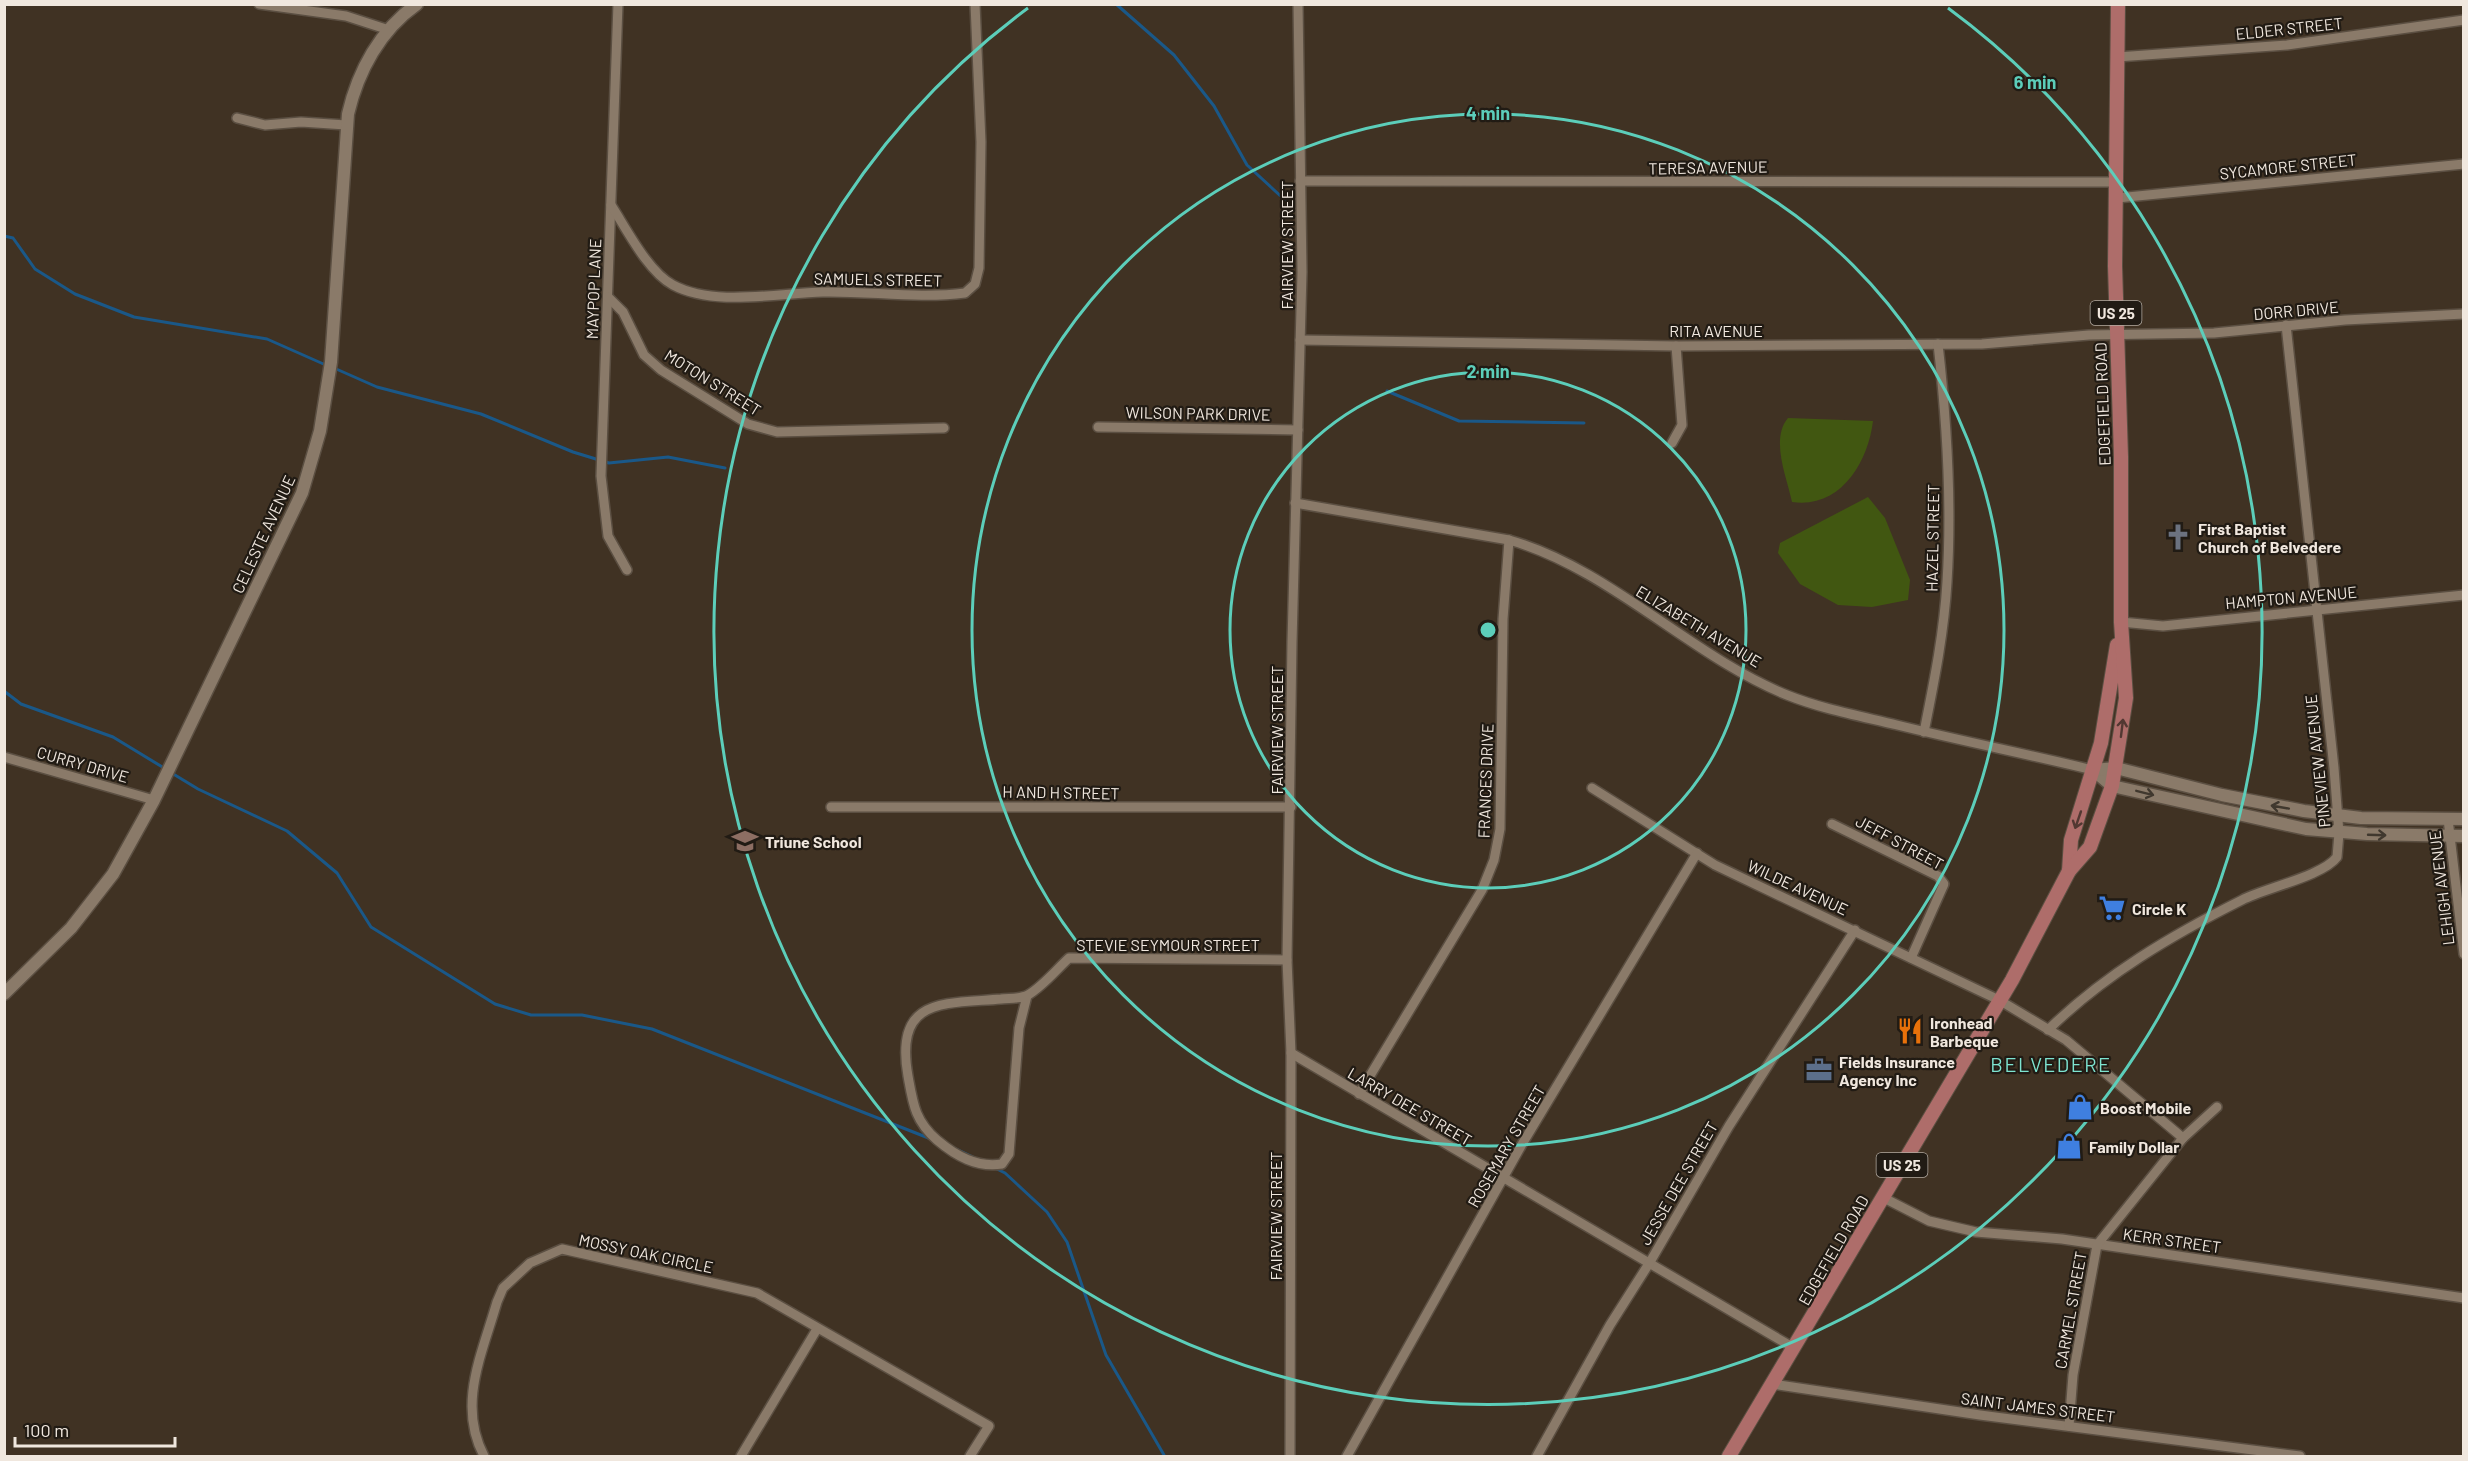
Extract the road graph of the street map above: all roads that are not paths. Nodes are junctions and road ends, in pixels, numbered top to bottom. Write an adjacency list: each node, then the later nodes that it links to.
1 (259, 4): 8 (street)
2 (417, 4): 8 (street, CELESTE AVENUE)
3 (618, 4): 16 (street, MAYPOP LANE)
4 (975, 4): 16 (street, SAMUELS STREET)
5 (1298, 4): 13 (street, FAIRVIEW STREET)
6 (2118, 4): 9 (main road, EDGEFIELD ROAD / US 25)
7 (2463, 20): 9 (street, ELDER STREET)
8 (388, 30): 11 (street, CELESTE AVENUE)
9 (2117, 57): 14 (main road, EDGEFIELD ROAD / US 25)
10 (237, 118): 11 (street)
11 (346, 125): 41 (street, CELESTE AVENUE)
12 (2463, 164): 15 (street, SYCAMORE STREET)
13 (1300, 181): 14 (street, TERESA AVENUE); 22 (street, FAIRVIEW STREET)
14 (2116, 182): 15 (main road, EDGEFIELD ROAD / US 25)
15 (2117, 198): 20 (main road, EDGEFIELD ROAD / US 25)
16 (611, 205): 17 (street, MAYPOP LANE)
17 (608, 297): 26 (street, MOTON STREET); 31 (street, MAYPOP LANE)
18 (2463, 314): 19 (street, DORR DRIVE)
19 (2286, 325): 21 (street, DORR DRIVE); 33 (street, PINEVIEW AVENUE)
20 (2116, 334): 21 (street, RITA AVENUE); 23 (street, RITA AVENUE); 34 (main road, EDGEFIELD ROAD / US 25)
21 (2131, 335)
22 (1300, 340): 24 (street, RITA AVENUE); 27 (street, FAIRVIEW STREET)
23 (1938, 344): 24 (street, RITA AVENUE); 35 (street, HAZEL STREET)
24 (1676, 346): 28 (street)
25 (1098, 427): 27 (street, WILSON PARK DRIVE)
26 (944, 428)
27 (1298, 430): 29 (street, FAIRVIEW STREET)
28 (1672, 443)
29 (1295, 503): 30 (street, ELIZABETH AVENUE); 43 (street, FAIRVIEW STREET)
30 (1509, 540): 35 (street, ELIZABETH AVENUE); 62 (street, FRANCES DRIVE)
31 (627, 570)
32 (2463, 595): 33 (street, HAMPTON AVENUE)
33 (2317, 610): 34 (street, HAMPTON AVENUE); 44 (street, PINEVIEW AVENUE)
34 (2121, 622): 37 (main road, EDGEFIELD ROAD / US 25, one-way to 34); 38 (main road, EDGEFIELD ROAD / US 25)
35 (1924, 732): 38 (street, ELIZABETH AVENUE)
36 (4, 757): 41 (street, CURRY DRIVE)
37 (2116, 768): 38 (street); 39 (main road, EDGEFIELD ROAD / US 25); 44 (street, one-way to 37)
38 (2092, 770): 39 (street); 52 (main road, EDGEFIELD ROAD / US 25, one-way to 52)
39 (2112, 786): 48 (street, one-way to 48); 52 (main road, EDGEFIELD ROAD / US 25)
40 (1592, 788): 51 (street, WILDE AVENUE)
41 (154, 800): 57 (street, CELESTE AVENUE)
42 (831, 807): 43 (street, H AND H STREET)
43 (1291, 807): 56 (street, FAIRVIEW STREET)
44 (2337, 815): 45 (street); 48 (street, PINEVIEW AVENUE)
45 (2448, 819): 46 (street); 49 (street, LEHIGH AVENUE)
46 (2463, 819)
47 (1832, 824): 55 (street, JEFF STREET)
48 (2340, 833): 49 (street, one-way to 49); 60 (street, PINEVIEW AVENUE)
49 (2449, 836): 50 (street); 54 (street, LEHIGH AVENUE)
50 (2463, 836)
51 (1697, 853): 53 (street, WILDE AVENUE); 65 (street, ROSEMARY STREET)
52 (2069, 871): 59 (main road, EDGEFIELD ROAD / US 25)
53 (1855, 930): 55 (street, WILDE AVENUE); 68 (street, JESSE DEE STREET)
54 (2463, 954)
55 (1911, 958): 59 (street, WILDE AVENUE)
56 (1287, 960): 58 (street, STEVIE SEYMOUR STREET); 61 (street, FAIRVIEW STREET)
57 (4, 994)
58 (1027, 996): 58 (street)
59 (1999, 1000): 60 (street); 66 (main road, EDGEFIELD ROAD / US 25)
60 (2048, 1030): 64 (street)
61 (1291, 1053): 62 (street, LARRY DEE STREET); 77 (street, FAIRVIEW STREET)
62 (1359, 1094): 65 (street, LARRY DEE STREET)
63 (2217, 1107): 64 (street, CARMEL STREET)
64 (2183, 1138): 67 (street, CARMEL STREET)
65 (1504, 1177): 68 (street, LARRY DEE STREET); 78 (street, ROSEMARY STREET)
66 (1882, 1197): 67 (street, KERR STREET); 71 (main road, EDGEFIELD ROAD / US 25)
67 (2097, 1245): 69 (street, KERR STREET); 73 (street, CARMEL STREET)
68 (1650, 1262): 71 (street, LARRY DEE STREET); 79 (street, JESSE DEE STREET)
69 (2463, 1298)
70 (817, 1329): 74 (street, MOSSY OAK CIRCLE); 75 (street); 76 (street, MOSSY OAK CIRCLE)
71 (1794, 1348): 72 (main road, EDGEFIELD ROAD / US 25)
72 (1772, 1384): 73 (street, SAINT JAMES STREET); 80 (main road, EDGEFIELD ROAD / US 25)
73 (2069, 1426): 81 (street, SAINT JAMES STREET)
74 (484, 1456)
75 (741, 1456)
76 (970, 1456)
77 (1290, 1456)
78 (1347, 1456)
79 (1537, 1456)
80 (1730, 1456)
81 (2300, 1456)

